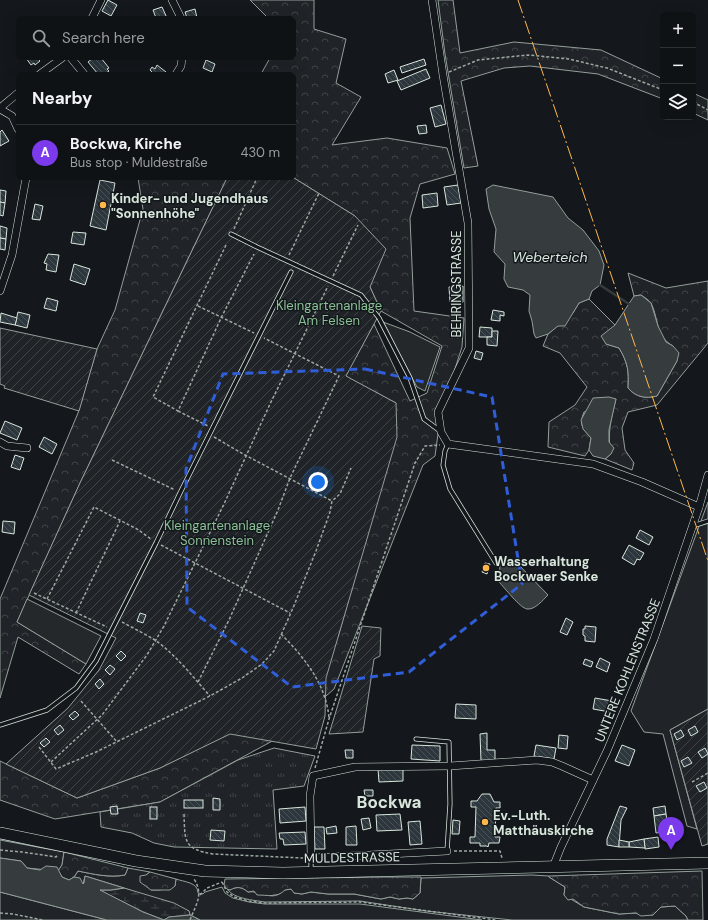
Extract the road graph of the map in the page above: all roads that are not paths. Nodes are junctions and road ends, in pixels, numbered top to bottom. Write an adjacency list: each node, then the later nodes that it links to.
1 (101, 0): 4 (street)
2 (172, 0): 5 (street)
3 (432, 0): 19 (street, BEHRINGSTRASSE)
4 (93, 16)
5 (180, 16)
6 (59, 60): 9 (street)
7 (73, 60): 10 (street)
8 (182, 60): 11 (street)
9 (43, 72)
10 (82, 72)
11 (177, 72)
12 (16, 95): 13 (street)
13 (0, 108): 14 (street)
14 (16, 125)
15 (26, 180): 18 (street)
16 (232, 234): 19 (lane)
17 (291, 272): 28 (lane)
18 (0, 291)
19 (440, 432): 21 (street, BEHRINGSTRASSE)
20 (0, 442): 22 (street)
21 (448, 444): 24 (street); 27 (lane)
22 (27, 448)
23 (708, 475): 24 (street, UNTERE KOHLENSTRASSE)
24 (699, 507): 26 (street, UNTERE KOHLENSTRASSE)
25 (708, 521): 26 (lane)
26 (693, 526): 31 (street, UNTERE KOHLENSTRASSE)
27 (496, 563)
28 (0, 725)
29 (416, 739): 30 (lane)
30 (450, 766): 31 (street); 33 (lane); 34 (street)
31 (593, 780): 36 (street, UNTERE KOHLENSTRASSE)
32 (0, 833): 37 (main road, MULDESTRASSE)
33 (446, 851): 34 (street)
34 (311, 858): 37 (lane)
35 (708, 863): 36 (main road, MULDESTRASSE)
36 (553, 867): 37 (main road, MULDESTRASSE)
37 (311, 872)

